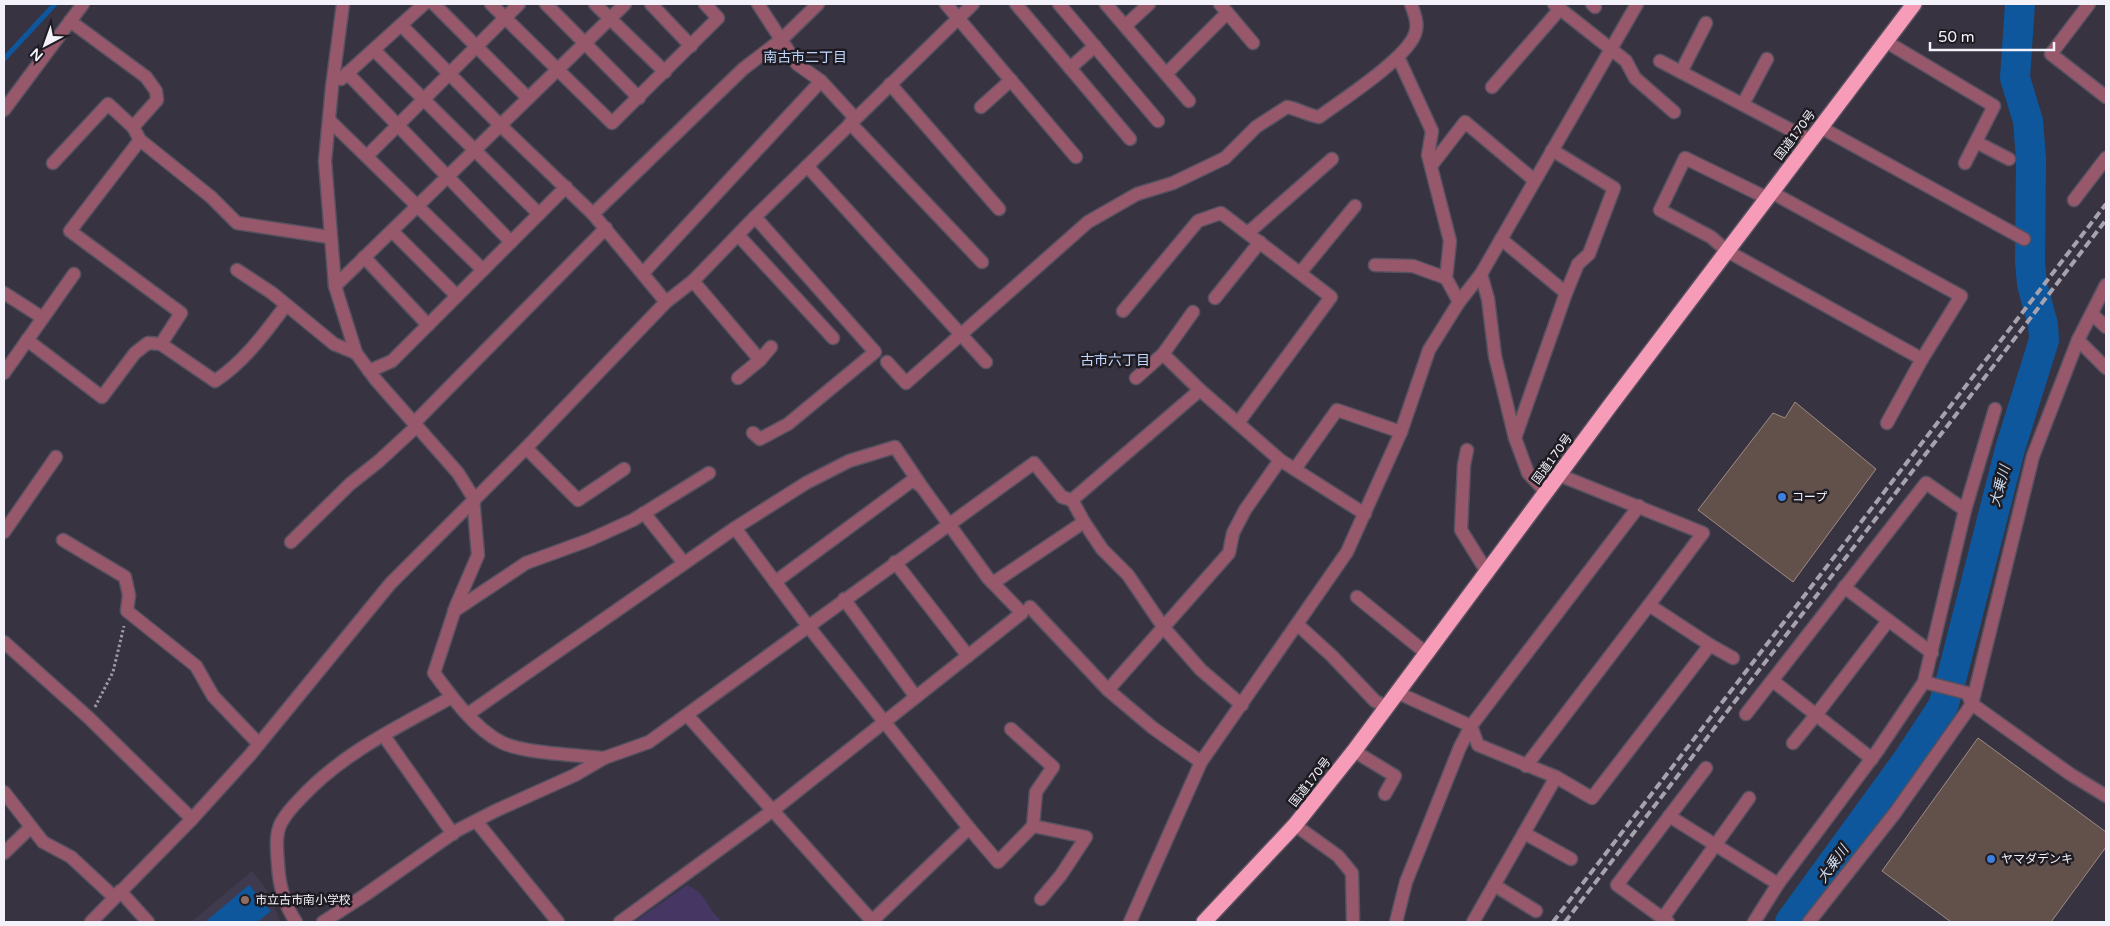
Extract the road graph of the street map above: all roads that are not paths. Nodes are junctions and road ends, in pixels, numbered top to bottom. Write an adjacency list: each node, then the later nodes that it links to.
1 (83, 4): 29 (street)
2 (343, 4): 55 (street)
3 (424, 4): 31 (street)
4 (434, 4): 37 (street)
5 (491, 4): 26 (street)
6 (519, 4): 26 (street)
7 (546, 4): 35 (street)
8 (595, 4): 28 (street)
9 (625, 4): 28 (street)
10 (651, 4): 38 (street)
11 (705, 4): 38 (street)
12 (758, 4): 33 (street)
13 (818, 4): 33 (street)
14 (946, 4): 27 (street)
15 (973, 4): 27 (street)
16 (1016, 4): 45 (street)
17 (1059, 4): 39 (street)
18 (1106, 4): 32 (street)
19 (1149, 4): 32 (street)
20 (1411, 4): 42 (street)
21 (1637, 4): 40 (street)
22 (1914, 4): 34 (highway, 国道170号)
23 (2089, 4): 57 (street)
24 (1557, 6): 40 (street); 56 (street)
25 (1224, 8): 36 (street); 51 (street)
26 (504, 17): 37 (street); 46 (street)
27 (959, 17): 52 (street); 54 (street)
28 (610, 18): 35 (street); 47 (street)
29 (70, 21): 64 (street); 71 (street)
30 (1706, 23): 48 (street)
31 (401, 25): 41 (street); 50 (street)
32 (1126, 26): 51 (street)
33 (782, 39): 53 (street); 97 (street)
34 (1885, 41): 72 (highway, 国道170号); 76 (street)
35 (585, 42): 46 (street); 59 (street)
36 (1253, 43)
37 (476, 46): 50 (street); 58 (street)
38 (691, 46): 47 (street)
39 (1095, 46): 45 (street); 68 (street)
40 (1611, 49): 65 (street); 78 (street)
41 (374, 50): 49 (street); 60 (street)
42 (1398, 57): 87 (street); 135 (street)
43 (1767, 59): 62 (street)
44 (1660, 61): 48 (street)
45 (1070, 68): 73 (street)
46 (557, 70): 58 (street); 59 (street)
47 (665, 72): 59 (street)
48 (1681, 72): 62 (street)
49 (347, 73): 55 (street); 70 (street)
50 (450, 74): 60 (street); 69 (street)
51 (1166, 74): 61 (street)
52 (1011, 80): 63 (street); 80 (street)
53 (821, 82): 67 (street); 114 (street)
54 (890, 84): 67 (street); 95 (street)
55 (332, 87): 66 (street)
56 (1492, 87)
57 (2106, 97)
58 (528, 98): 69 (street)
59 (639, 98)
60 (424, 100): 70 (street); 77 (street)
61 (1189, 101)
62 (1743, 104): 75 (street)
63 (981, 107)
64 (4, 110)
65 (1674, 112)
66 (329, 120): 79 (street); 103 (street)
67 (853, 120): 86 (street); 110 (street)
68 (1158, 121)
69 (500, 125): 77 (street); 90 (street)
70 (398, 126): 79 (street); 88 (street)
71 (133, 127): 74 (street); 84 (street)
72 (1820, 127): 75 (highway, 国道170号); 105 (street)
73 (1130, 139)
74 (140, 140): 103 (street); 139 (street)
75 (1810, 140): 91 (highway, 国道170号)
76 (1976, 142): 83 (street); 85 (street)
77 (474, 150): 88 (street); 96 (street)
78 (1552, 150): 89 (street); 123 (street)
79 (367, 156): 93 (street)
80 (1076, 157)
81 (2106, 158): 92 (street)
82 (1332, 159): 101 (street)
83 (2009, 159)
84 (53, 164)
85 (1965, 164)
86 (807, 166): 98 (street); 135 (street)
87 (1432, 166): 89 (street); 118 (street)
88 (448, 176): 93 (street); 106 (street)
89 (1534, 180): 104 (street)
90 (566, 187): 96 (street); 97 (street)
91 (1769, 195): 108 (highway, 国道170号); 108 (street); 143 (street)
92 (2074, 200)
93 (418, 205): 100 (street); 113 (street)
94 (1355, 206): 115 (street)
95 (999, 209)
96 (539, 214): 106 (street)
97 (593, 214): 99 (street)
98 (755, 217): 102 (street); 158 (street)
99 (606, 228): 114 (street); 156 (street)
100 (392, 231): 109 (street); 124 (street)
101 (1248, 233): 107 (street); 129 (street)
102 (738, 234): 119 (street); 136 (street)
103 (330, 237): 121 (street)
104 (1501, 239): 117 (street); 123 (street)
105 (2024, 239)
106 (511, 242): 113 (street)
107 (1260, 242): 115 (street); 125 (street)
108 (1727, 251): 143 (street); 167 (highway, 国道170号)
109 (364, 257): 121 (street); 133 (street)
110 (982, 262)
111 (1375, 265): 118 (street)
112 (237, 270): 128 (street)
113 (483, 270): 124 (street)
114 (643, 273): 126 (street)
115 (1300, 273): 154 (street)
116 (74, 274): 132 (street)
117 (1481, 274): 127 (street); 159 (street)
118 (1446, 278): 127 (street)
119 (693, 281): 126 (street); 144 (street)
120 (2106, 285): 131 (street)
121 (335, 286): 141 (street)
122 (4, 293): 132 (street)
123 (1566, 293): 159 (street)
124 (457, 296): 133 (street)
125 (1215, 298)
126 (666, 302): 160 (street)
127 (1459, 302): 157 (street)
128 (286, 305): 139 (street); 141 (street)
129 (1123, 311)
130 (1193, 312): 142 (street)
131 (2092, 314): 134 (street); 138 (street)
132 (42, 318): 137 (street)
133 (428, 325): 148 (street)
134 (2106, 327)
135 (962, 334): 145 (street); 146 (street)
136 (833, 338)
137 (27, 340): 139 (street); 149 (street)
138 (2078, 340): 147 (street); 209 (street)
139 (160, 344)
140 (771, 347): 144 (street)
141 (356, 353): 148 (street)
142 (1163, 354): 151 (street); 152 (street)
143 (1922, 358): 155 (street)
144 (760, 360): 150 (street)
145 (887, 362)
146 (986, 362)
147 (2106, 368)
148 (369, 370): 156 (street)
149 (4, 373)
150 (738, 378)
151 (1136, 378)
152 (1200, 390): 154 (street); 170 (street)
153 (1995, 409): 173 (street)
154 (1238, 423): 163 (street)
155 (1888, 423)
156 (415, 424): 171 (street); 181 (street)
157 (1401, 432): 165 (street); 175 (street)
158 (753, 433)
159 (1514, 438): 169 (street)
160 (526, 448): 164 (street); 171 (street)
161 (1467, 450): 184 (street)
162 (56, 457): 179 (street)
163 (1280, 460): 165 (street); 196 (street)
164 (624, 469)
165 (1295, 469): 175 (street)
166 (709, 473): 174 (street)
167 (1559, 475): 169 (highway, 国道170号); 172 (street)
168 (922, 487): 177 (street); 178 (street); 185 (street)
169 (1546, 492): 184 (highway, 国道170号)
170 (1072, 500): 176 (street); 177 (street)
171 (474, 501): 192 (street); 221 (street)
172 (1639, 506): 190 (street); 217 (street)
173 (1965, 510): 187 (street); 200 (street)
174 (644, 513): 183 (street); 192 (street)
175 (1365, 514): 194 (street)
176 (1084, 522): 186 (street); 196 (street)
177 (948, 524): 182 (street); 186 (street)
178 (735, 528): 183 (street); 185 (street)
179 (4, 532)
180 (63, 540): 221 (street)
181 (291, 542)
182 (895, 562): 189 (street); 201 (street)
183 (684, 564): 212 (street)
184 (1486, 572): 199 (highway, 国道170号)
185 (775, 582): 195 (street)
186 (993, 583): 201 (street)
187 (1844, 587): 193 (street); 203 (street)
188 (1356, 597): 199 (street)
189 (844, 599): 195 (street); 208 (street)
190 (1649, 605): 198 (street); 226 (street)
191 (1030, 607): 205 (street)
192 (454, 611): 207 (street)
193 (1888, 621): 200 (street); 215 (street)
194 (1298, 625): 210 (street); 211 (street)
195 (808, 626): 214 (street); 216 (street)
196 (1164, 628): 205 (street); 210 (street)
197 (4, 642): 235 (street)
198 (1710, 645): 202 (street); 228 (street)
199 (1426, 653): 206 (highway, 国道170号)
200 (1932, 653): 204 (street)
201 (968, 656): 208 (street)
202 (1733, 658)
203 (1773, 681): 213 (street); 215 (street)
204 (1928, 683): 209 (street); 224 (street)
205 (1108, 690): 225 (street)
206 (1396, 692): 211 (highway, 国道170号); 217 (street)
207 (452, 697): 212 (street); 219 (street)
208 (916, 697): 216 (street)
209 (1970, 699): 231 (street); 265 (street)
210 (1242, 705): 225 (street)
211 (1385, 706): 222 (highway, 国道170号)
212 (468, 714): 223 (street)
213 (1746, 714)
214 (687, 715): 223 (street); 233 (street)
215 (1816, 715): 220 (street); 224 (street)
216 (885, 721): 233 (street); 240 (street)
217 (1471, 726): 226 (street); 262 (street)
218 (1011, 729): 238 (street)
219 (384, 736): 242 (street); 254 (street)
220 (1793, 743)
221 (259, 744): 235 (street)
222 (1354, 751): 230 (street); 237 (highway, 国道170号)
223 (604, 758): 236 (street)
224 (1872, 759): 246 (street)
225 (1201, 762): 259 (street)
226 (1526, 766): 228 (street)
227 (1706, 768): 234 (street)
228 (1556, 777): 241 (street)
229 (4, 792): 239 (street)
230 (1385, 794)
231 (2106, 796)
232 (1749, 798): 243 (street)
233 (772, 811): 257 (street); 258 (street)
234 (1669, 816): 243 (street); 251 (street)
235 (192, 819): 248 (street)
236 (476, 821): 242 (street); 256 (street)
237 (1295, 825): 260 (highway, 国道170号); 261 (street)
238 (1033, 826): 240 (street); 249 (street)
239 (31, 827): 244 (street); 248 (street)
240 (969, 828): 258 (street)
241 (1524, 833): 245 (street); 247 (street)
242 (453, 834): 255 (street)
243 (1714, 846): 246 (street); 251 (street)
244 (4, 852)
245 (1572, 859)
246 (1778, 884): 264 (street)
247 (1494, 885): 250 (street); 263 (street)
248 (117, 894): 252 (street); 253 (street)
249 (1041, 899)
250 (1536, 911)
251 (1666, 920)
252 (91, 922)
253 (148, 922)
254 (296, 922)
255 (323, 922)
256 (558, 922)
257 (620, 922)
258 (872, 922)
259 (1130, 922)
260 (1204, 922)
261 (1353, 922)
262 (1396, 922)
263 (1472, 922)
264 (1754, 922)
265 (1809, 922)

